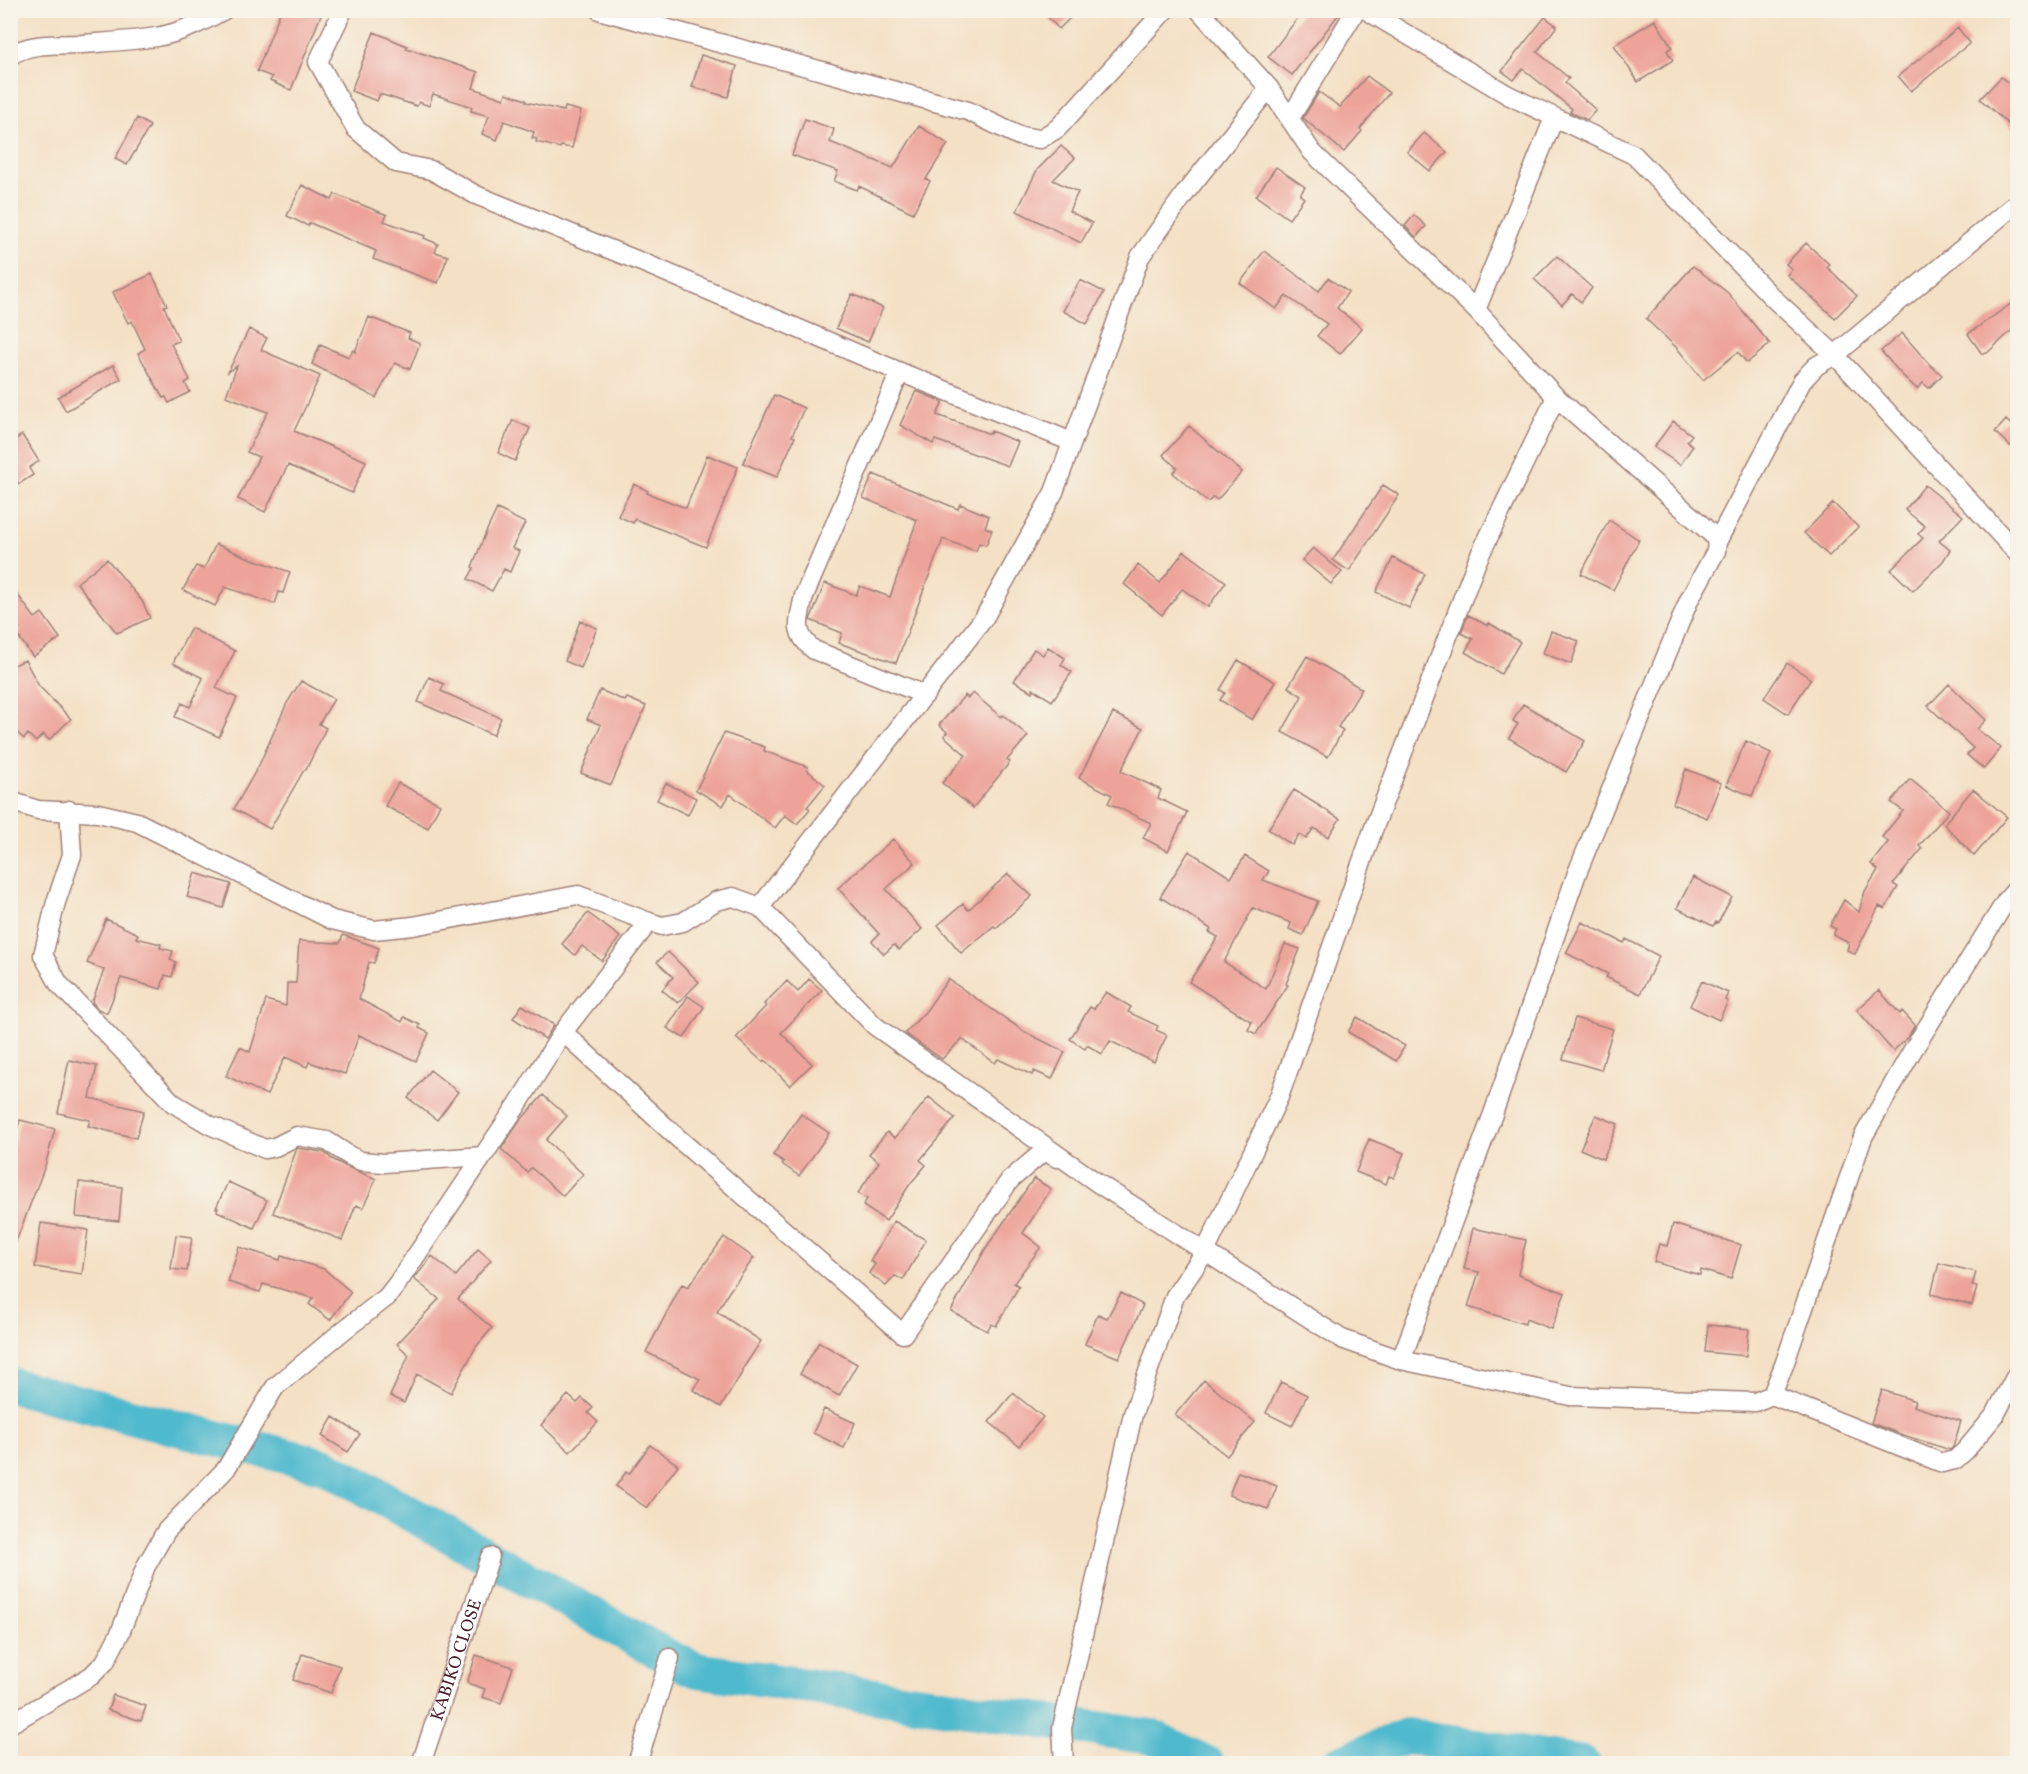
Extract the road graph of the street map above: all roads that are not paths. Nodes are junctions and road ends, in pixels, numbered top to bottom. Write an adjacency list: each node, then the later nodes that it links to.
1 (224, 10): 8 (street)
2 (343, 10): 15 (street)
3 (599, 10): 4 (street)
4 (1165, 10)
5 (1199, 10): 9 (street)
6 (1356, 10): 10 (street)
7 (1366, 10): 11 (street)
8 (10, 56)
9 (1269, 88): 10 (street); 17 (street)
10 (1290, 118): 13 (street)
11 (1554, 118): 13 (street); 14 (street)
12 (2018, 202): 14 (street)
13 (1476, 310): 16 (street)
14 (1835, 355): 18 (street); 19 (street)
15 (900, 372): 17 (street); 20 (street)
16 (1556, 397): 18 (street); 29 (street)
17 (1072, 442): 20 (street)
18 (1717, 542): 30 (street)
19 (2018, 554)
20 (925, 695): 24 (street)
21 (10, 801): 22 (street)
22 (69, 810): 25 (street); 27 (street)
23 (2018, 886): 32 (street)
24 (760, 907): 25 (street); 28 (street)
25 (649, 922): 26 (street)
26 (563, 1032): 27 (street); 28 (street)
27 (483, 1156): 35 (street)
28 (1100, 1184): 29 (street)
29 (1205, 1252): 30 (street); 38 (street)
30 (1401, 1360): 32 (street)
31 (2018, 1372): 32 (street)
32 (1772, 1395)
33 (490, 1557): 36 (street, KABIKO CLOSE)
34 (670, 1658): 37 (street)
35 (10, 1724)
36 (421, 1764)
37 (637, 1764)
38 (1064, 1764)

